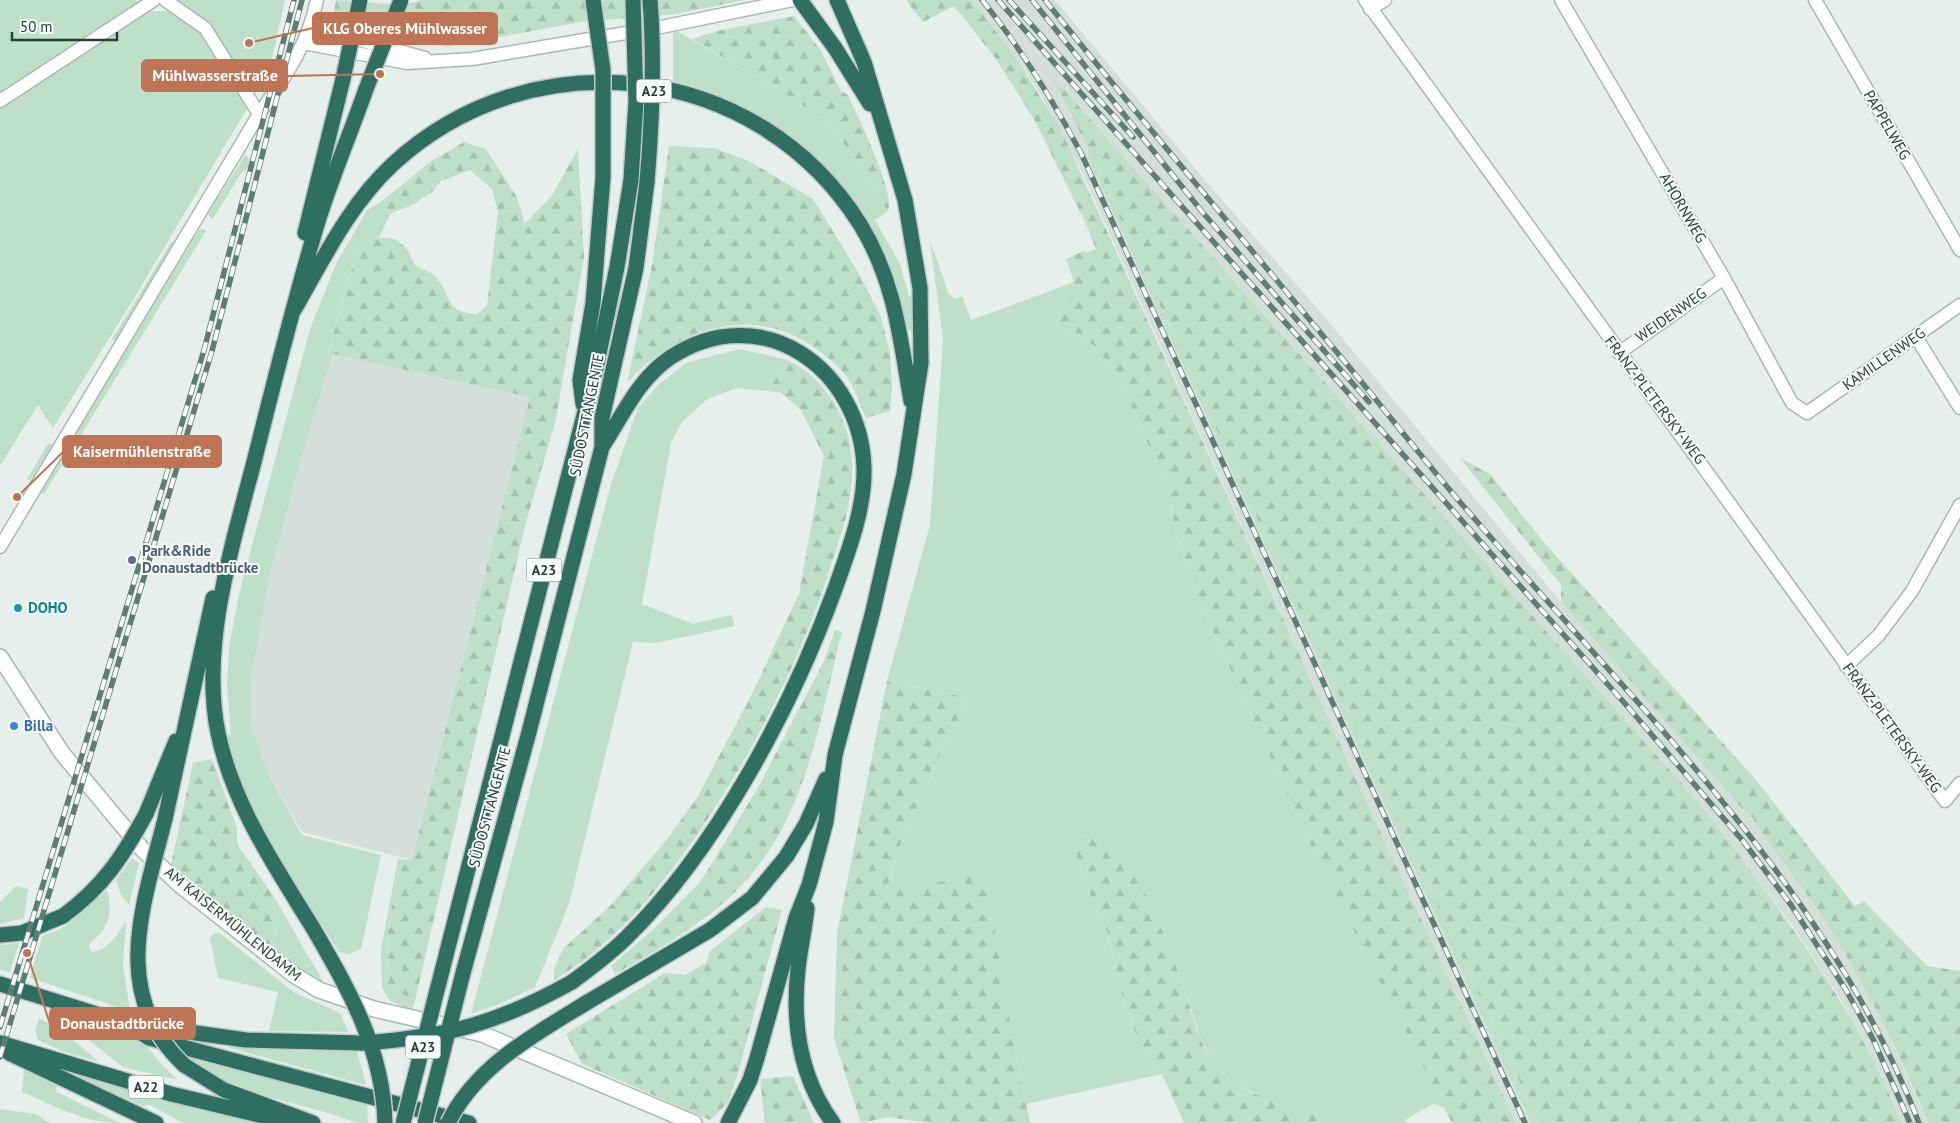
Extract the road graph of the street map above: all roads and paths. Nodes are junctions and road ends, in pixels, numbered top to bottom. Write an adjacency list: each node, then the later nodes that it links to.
1 (154, 0): 19 (street)
2 (165, 0): 20 (street)
3 (317, 0): 16 (street)
4 (360, 0): 25 (highway, bridge)
5 (401, 0): 25 (highway, bridge)
6 (593, 0): 29 (highway, bridge)
7 (633, 0): 29 (highway, SÜDOSTTANGENTE / A23, bridge)
8 (650, 0): 32 (highway, SÜDOSTTANGENTE / A23, bridge)
9 (793, 0): 18 (street)
10 (800, 0): 21 (highway)
11 (837, 0): 21 (highway)
12 (1385, 0): 15 (street)
13 (1561, 0): 23 (street, AHORNWEG)
14 (1815, 0): 22 (street, PAPPELWEG)
15 (1367, 5): 27 (street, FRANZ-PLETERSKY-WEG)
16 (311, 27): 17 (street); 18 (street)
17 (304, 43): 18 (street); 20 (street)
18 (439, 61)
19 (0, 102)
20 (259, 114): 34 (street)
21 (881, 122): 31 (highway)
22 (1960, 250)
23 (1724, 278): 27 (street, WEIDENWEG); 30 (street, AHORNWEG)
24 (1960, 305): 26 (street, KAMILLENWEG)
25 (294, 310): 31 (highway); 35 (highway)
26 (1916, 337): 28 (street); 30 (street, KAMILLENWEG)
27 (1619, 353): 37 (street, FRANZ-PLETERSKY-WEG)
28 (1960, 408)
29 (584, 413): 52 (highway, SÜDOSTTANGENTE / A23, bridge)
30 (1807, 413)
31 (914, 416): 39 (highway)
32 (602, 447): 44 (highway, bridge); 53 (highway, SÜDOSTTANGENTE / A23, bridge)
33 (1960, 505): 37 (street)
34 (0, 547)
35 (230, 556): 38 (highway); 51 (highway, bridge)
36 (0, 657): 56 (street, AM KAISERMÜHLENDAMM)
37 (1846, 666): 40 (street, FRANZ-PLETERSKY-WEG)
38 (189, 705): 42 (highway, bridge); 50 (highway, bridge)
39 (835, 755): 41 (highway); 54 (highway, bridge)
40 (1960, 783)
41 (809, 885): 48 (highway); 57 (highway)
42 (0, 935)
43 (0, 984): 44 (highway)
44 (125, 1023): 55 (highway)
45 (0, 1043): 49 (highway, A22)
46 (0, 1048): 47 (highway)
47 (151, 1120)
48 (730, 1120)
49 (293, 1123)
50 (312, 1123)
51 (385, 1123)
52 (403, 1123)
53 (424, 1123)
54 (448, 1123)
55 (469, 1123)
56 (694, 1123)
57 (834, 1123)

